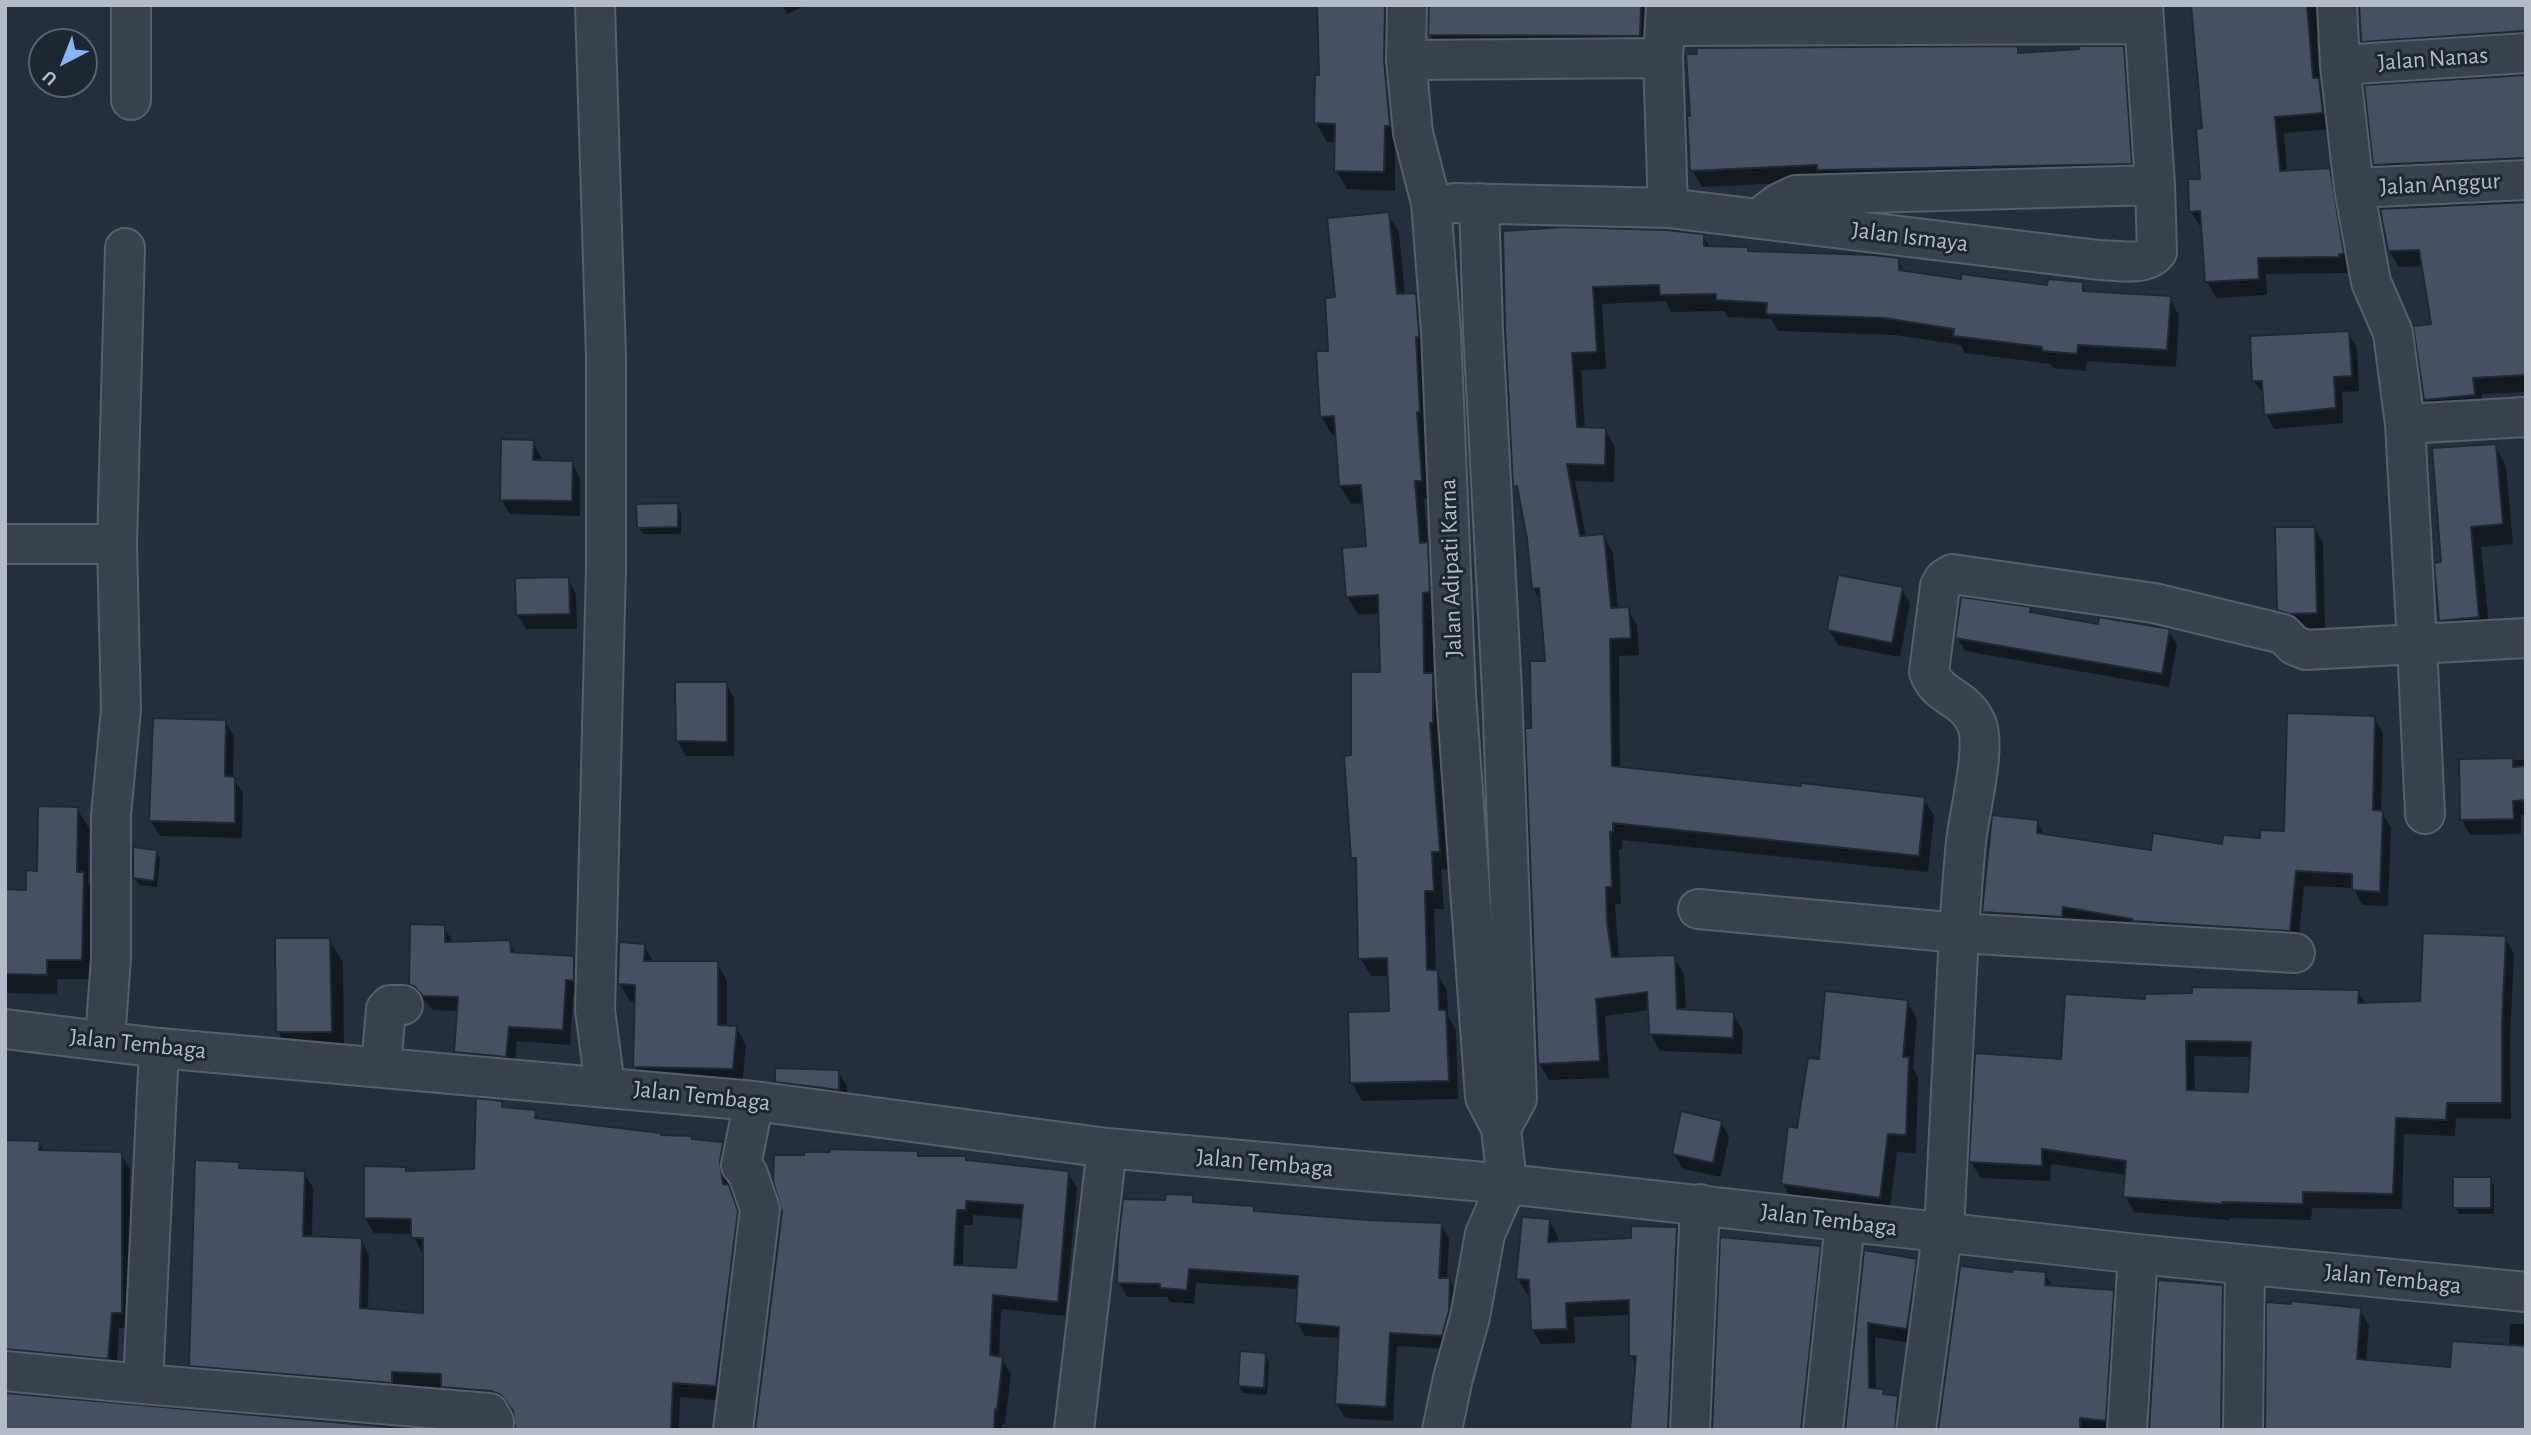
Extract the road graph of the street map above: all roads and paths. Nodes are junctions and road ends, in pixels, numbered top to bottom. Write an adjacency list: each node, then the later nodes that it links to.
1 (131, 5): 10 (street)
2 (595, 5): 36 (street)
3 (1407, 5): 8 (street, Jalan Adipati Karna)
4 (2337, 5): 9 (street)
5 (2143, 15): 6 (street); 12 (street)
6 (1665, 30): 8 (street); 16 (street)
7 (2526, 53): 9 (street, Jalan Nanas)
8 (1406, 60): 14 (street, Jalan Adipati Karna)
9 (2340, 65): 13 (street)
10 (131, 100)
11 (2526, 180): 13 (street, Jalan Anggur)
12 (2155, 186): 17 (street); 17 (street, Jalan Ismaya)
13 (2354, 188): 22 (street)
14 (1431, 203): 15 (street, Jalan Ismaya); 20 (street, Jalan Adipati Karna)
15 (1479, 203): 16 (street, Jalan Ismaya); 19 (street, Jalan Adipati Karna)
16 (1668, 208): 17 (street, Jalan Ismaya)
17 (1758, 219)
18 (125, 248): 24 (street)
19 (1483, 330): 20 (street); 27 (street, Jalan Adipati Karna)
20 (1441, 332): 28 (street, Jalan Adipati Karna)
21 (2526, 417): 22 (street)
22 (2405, 424): 26 (street)
23 (5, 544): 24 (street)
24 (117, 544): 33 (street)
25 (2526, 638): 26 (street)
26 (2417, 644): 29 (street); 31 (street)
27 (1502, 691): 28 (street); 39 (street, Jalan Adipati Karna)
28 (1456, 694): 39 (street, Jalan Adipati Karna)
29 (2425, 814)
30 (1698, 909): 31 (street)
31 (1959, 933): 32 (street); 42 (street)
32 (2295, 953)
33 (106, 1023): 34 (street, Jalan Tembaga); 35 (street, Jalan Tembaga)
34 (5, 1030)
35 (159, 1048): 36 (street, Jalan Tembaga); 47 (street)
36 (602, 1070): 37 (street, Jalan Tembaga)
37 (754, 1101): 38 (street, Jalan Tembaga); 49 (street)
38 (1107, 1148): 39 (street, Jalan Tembaga); 50 (street)
39 (1504, 1153): 40 (street, Jalan Tembaga); 51 (street)
40 (1700, 1204): 41 (street, Jalan Tembaga); 52 (street)
41 (1845, 1222): 42 (street, Jalan Tembaga); 53 (street)
42 (1944, 1222): 43 (street, Jalan Tembaga); 54 (street)
43 (2138, 1254): 44 (street, Jalan Tembaga); 55 (street)
44 (2245, 1265): 45 (street, Jalan Tembaga); 56 (street)
45 (2526, 1292)
46 (5, 1371): 47 (street)
47 (143, 1384): 48 (street)
48 (493, 1430)
49 (733, 1430)
50 (1074, 1430)
51 (1442, 1430)
52 (1690, 1430)
53 (1823, 1430)
54 (1916, 1430)
55 (2127, 1430)
56 (2243, 1430)

